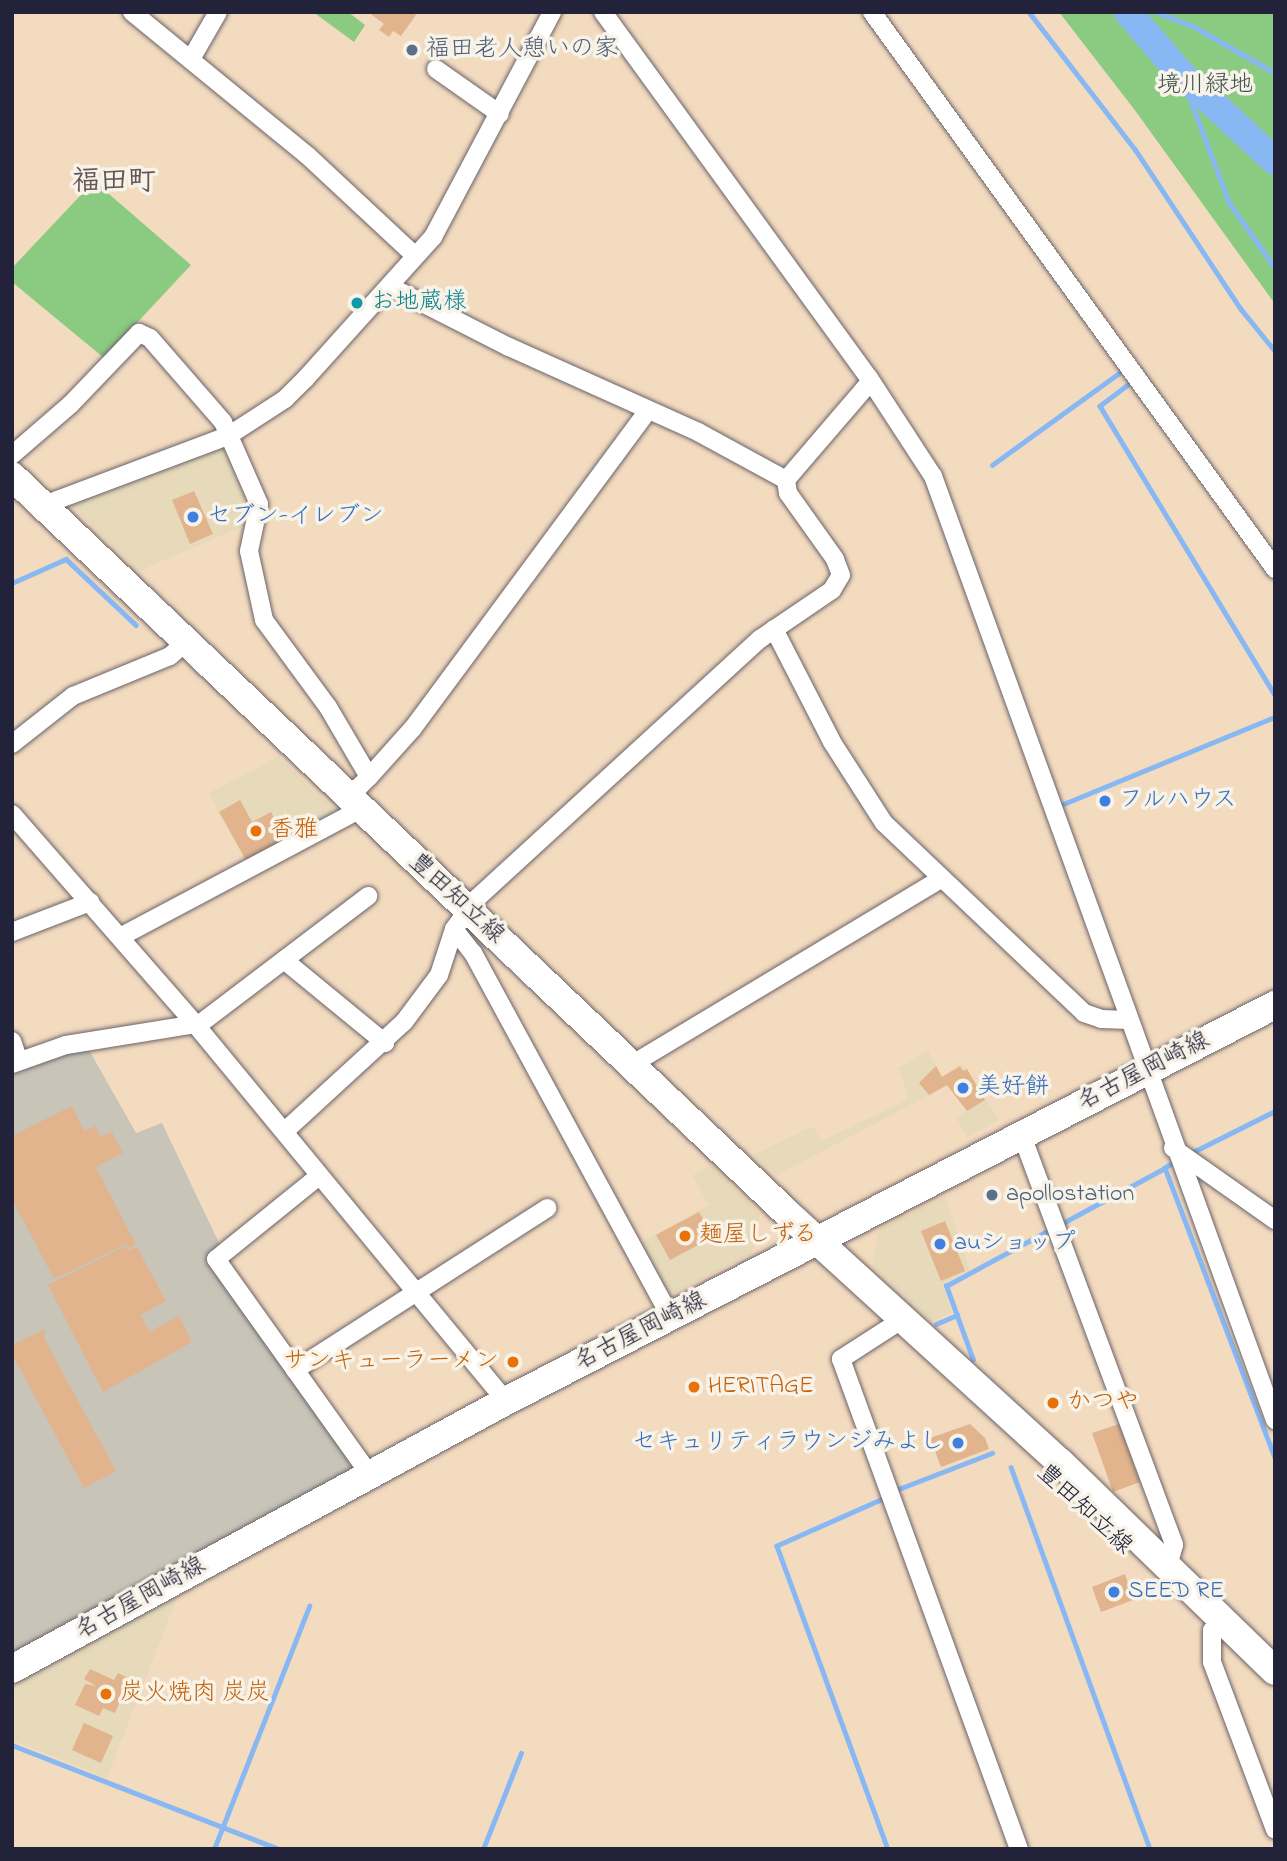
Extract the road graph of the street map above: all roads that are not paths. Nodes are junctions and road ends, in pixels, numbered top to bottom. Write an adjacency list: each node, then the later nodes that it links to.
1 (132, 12): 6 (street)
2 (218, 12): 6 (street)
3 (552, 12): 8 (street)
4 (872, 12): 18 (street)
5 (608, 14): 11 (street)
6 (191, 59): 9 (street)
7 (436, 69): 8 (street)
8 (500, 114): 9 (street)
9 (414, 255): 10 (street)
10 (391, 287): 12 (street); 13 (street)
11 (871, 381): 16 (street); 33 (street)
12 (647, 412): 16 (street); 22 (street)
13 (228, 436): 14 (street); 17 (street); 22 (street)
14 (12, 455)
15 (12, 476): 17 (main road, 豊田知立線)
16 (786, 480): 19 (street)
17 (44, 505): 20 (main road, 豊田知立線)
18 (1275, 569)
19 (774, 629): 25 (street); 28 (street)
20 (187, 641): 21 (street); 23 (main road, 豊田知立線)
21 (12, 744)
22 (369, 777): 23 (street)
23 (354, 803): 28 (main road, 豊田知立線); 30 (street)
24 (12, 814): 27 (street)
25 (941, 879): 33 (street); 38 (street)
26 (368, 896): 31 (street)
27 (90, 902): 29 (street); 30 (street)
28 (461, 919): 36 (street); 38 (main road, 豊田知立線); 48 (street)
29 (12, 932)
30 (120, 937): 34 (street)
31 (284, 960): 34 (street); 36 (street)
32 (1275, 1005): 39 (main road, 名古屋岡崎線)
33 (1129, 1020): 39 (street)
34 (196, 1025): 37 (street); 40 (street)
35 (12, 1041): 37 (street)
36 (385, 1043): 40 (street)
37 (16, 1063)
38 (631, 1065): 46 (main road, 豊田知立線)
39 (1146, 1072): 41 (main road, 名古屋岡崎線); 42 (street)
40 (285, 1131): 43 (street)
41 (1021, 1133): 46 (main road, 名古屋岡崎線); 54 (street)
42 (1173, 1148): 45 (street); 52 (street)
43 (318, 1176): 47 (street); 50 (street)
44 (547, 1208): 47 (street)
45 (1275, 1220)
46 (818, 1239): 48 (main road, 名古屋岡崎線); 49 (main road, 豊田知立線)
47 (415, 1293): 50 (street); 51 (street)
48 (671, 1317): 51 (main road, 名古屋岡崎線)
49 (903, 1319): 54 (main road, 豊田知立線); 55 (main road, 豊田知立線); 60 (street)
50 (295, 1370): 53 (street)
51 (506, 1401): 53 (main road, 名古屋岡崎線)
52 (1275, 1420)
53 (371, 1476): 56 (main road, 名古屋岡崎線)
54 (1168, 1566): 57 (main road, 豊田知立線)
55 (1212, 1630): 58 (main road, 豊田知立線); 59 (street)
56 (12, 1669)
57 (1275, 1671)
58 (1275, 1694)
59 (1275, 1830)
60 (1020, 1849)

